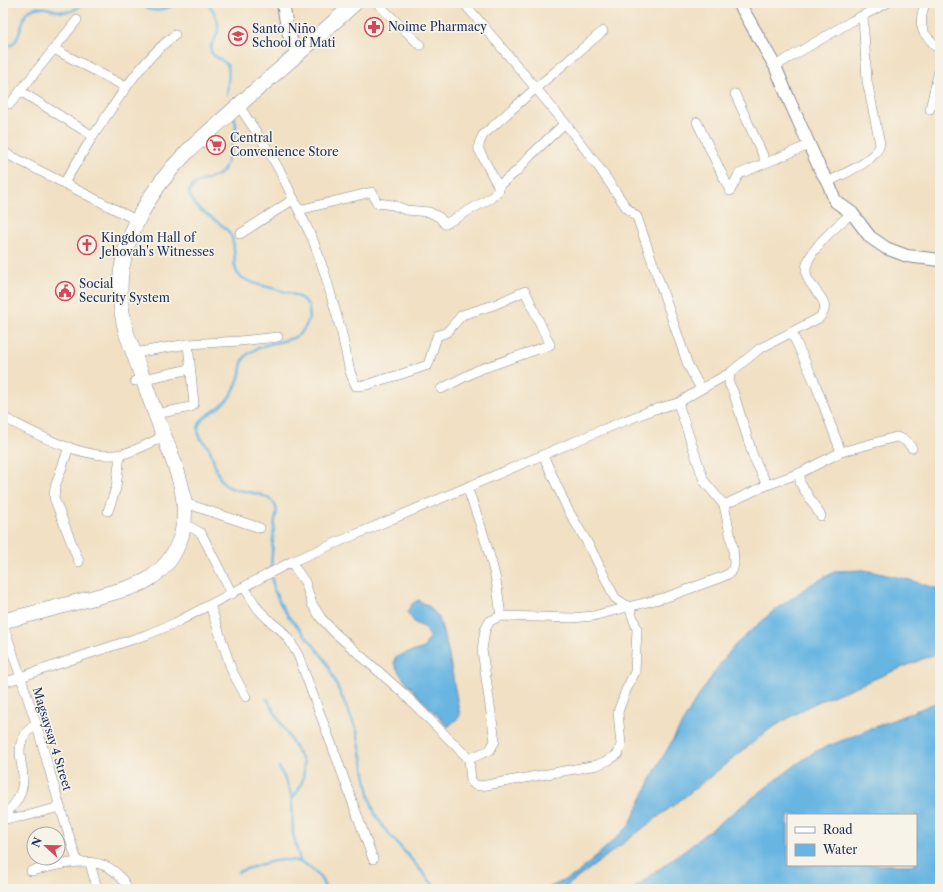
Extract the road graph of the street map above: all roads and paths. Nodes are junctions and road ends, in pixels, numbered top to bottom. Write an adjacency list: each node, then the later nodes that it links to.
1 (283, 3): 15 (street)
2 (340, 3): 15 (main road)
3 (355, 3): 15 (main road)
4 (377, 3): 13 (street)
5 (464, 3): 20 (street)
6 (739, 3): 17 (street)
7 (887, 3): 9 (street)
8 (925, 3): 16 (street)
9 (863, 16): 17 (street); 32 (street)
10 (77, 20): 14 (street)
11 (603, 31): 20 (street)
12 (175, 34): 19 (street)
13 (420, 45)
14 (54, 49): 19 (street); 21 (street)
15 (296, 49): 24 (main road); 38 (main road)
16 (940, 51)
17 (775, 66): 29 (street)
18 (940, 66): 25 (street)
19 (126, 87): 28 (street)
20 (536, 88): 27 (street); 34 (street)
21 (20, 91): 23 (street); 28 (street)
22 (735, 94): 31 (street)
23 (10, 104)
24 (239, 106): 35 (street); 38 (main road)
25 (930, 109)
26 (697, 122): 31 (street)
27 (565, 123): 34 (street); 50 (street)
28 (93, 136): 33 (street)
29 (809, 145): 31 (street); 32 (street)
30 (3, 152): 33 (street)
31 (766, 162)
32 (828, 182): 37 (street)
33 (64, 183): 38 (street)
34 (498, 186): 36 (street)
35 (294, 199): 36 (street); 39 (street)
36 (299, 210): 49 (street)
37 (852, 213): 40 (street); 42 (street)
38 (134, 219): 41 (main road)
39 (240, 234)
40 (940, 260)
41 (116, 297): 45 (main road); 48 (main road)
42 (792, 333): 47 (street); 57 (street)
43 (278, 337): 44 (street)
44 (188, 344): 45 (street); 46 (street)
45 (134, 353): 48 (main road)
46 (190, 369): 48 (street); 52 (street)
47 (730, 373): 50 (street); 61 (street)
48 (139, 380): 52 (main road); 54 (main road)
49 (441, 389)
50 (701, 389): 51 (street)
51 (678, 403): 59 (street); 64 (street)
52 (156, 414): 54 (main road)
53 (3, 417): 55 (street)
54 (160, 438): 58 (street); 63 (main road); 75 (main road)
55 (69, 447): 58 (street); 69 (street)
56 (912, 448): 57 (street)
57 (841, 452): 60 (street)
58 (120, 455): 65 (street)
59 (543, 455): 62 (street); 74 (street)
60 (800, 473): 61 (street); 66 (street)
61 (767, 486): 64 (street)
62 (467, 488): 70 (street); 76 (street)
63 (185, 503): 67 (main road); 68 (street)
64 (724, 505): 74 (street)
65 (108, 511)
66 (821, 516)
67 (185, 524): 72 (street); 77 (main road)
68 (260, 528)
69 (79, 562)
70 (291, 562): 71 (street); 83 (street)
71 (244, 587): 72 (street); 86 (street)
72 (232, 594): 73 (street)
73 (210, 605): 79 (street); 81 (street)
74 (628, 607): 76 (street); 83 (street)
75 (3, 611)
76 (501, 616): 83 (street)
77 (3, 621)
78 (3, 624): 79 (street, Magsaysay 4 Street)
79 (21, 677): 80 (street); 82 (street, Magsaysay 4 Street)
80 (3, 683)
81 (246, 698)
82 (36, 723): 84 (street, Magsaysay 4 Street); 85 (street)
83 (468, 759)
84 (60, 806): 85 (street); 87 (street, Magsaysay 4 Street)
85 (3, 817)
86 (373, 859)
87 (77, 861): 88 (street); 89 (street)
88 (90, 863): 90 (street); 91 (street)
89 (31, 871)
90 (97, 889)
91 (128, 889)

